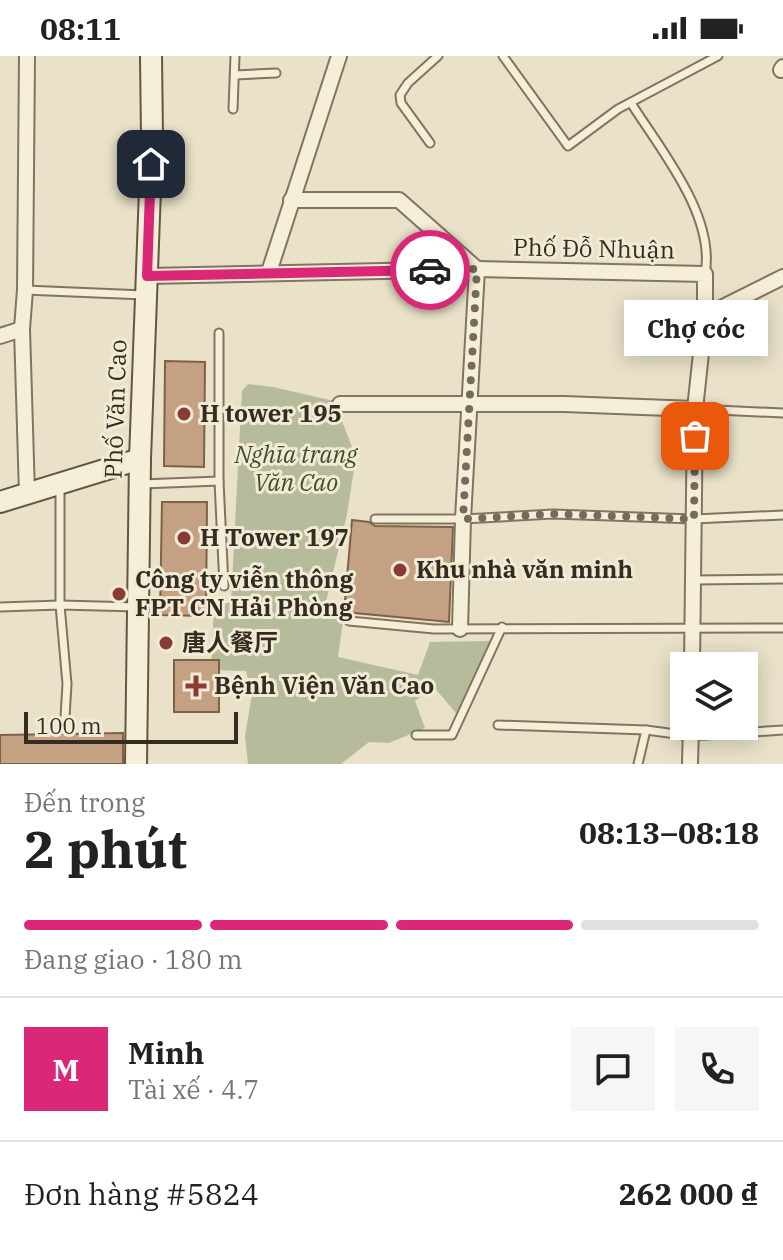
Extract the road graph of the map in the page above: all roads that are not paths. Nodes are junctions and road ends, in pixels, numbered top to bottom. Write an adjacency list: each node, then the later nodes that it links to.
1 (27, 56): 19 (street)
2 (151, 56): 18 (street, Phố Văn Cao)
3 (235, 56): 9 (lane)
4 (339, 56): 13 (street)
5 (438, 56): 12 (lane)
6 (503, 56): 10 (lane)
7 (718, 56): 10 (lane)
8 (276, 73): 9 (lane)
9 (235, 75): 11 (lane)
10 (631, 103): 16 (lane)
11 (233, 109)
12 (430, 143)
13 (291, 200): 14 (street); 15 (street)
14 (477, 269): 15 (street, Phố Đỗ Nhuận); 16 (street, Phố Đỗ Nhuận); 24 (street)
15 (269, 272): 18 (street, Phố Đỗ Nhuận)
16 (705, 274): 20 (street)
17 (783, 277): 20 (street)
18 (146, 286): 19 (lane); 28 (street, Phố Văn Cao)
19 (25, 290): 21 (street)
20 (705, 316): 26 (street)
21 (22, 329): 23 (street); 32 (street)
22 (219, 333): 29 (lane)
23 (0, 336)
24 (470, 402): 25 (street); 26 (street); 36 (street)
25 (340, 404)
26 (695, 409): 27 (lane); 37 (street)
27 (783, 413)
28 (140, 459): 30 (street); 31 (street, Phố Văn Cao)
29 (219, 481): 31 (lane); 40 (lane)
30 (60, 483): 32 (street); 41 (lane)
31 (140, 484): 43 (street, Phố Văn Cao)
32 (27, 494): 33 (street)
33 (0, 502)
34 (783, 515): 37 (lane)
35 (375, 519): 36 (lane)
36 (463, 519): 37 (lane); 48 (street)
37 (694, 519): 39 (street)
38 (783, 579): 39 (lane)
39 (693, 580): 46 (street)
40 (224, 586)
41 (60, 605): 42 (lane); 43 (lane); 50 (lane)
42 (0, 607)
43 (138, 607): 58 (street, Phố Văn Cao)
44 (349, 621): 48 (lane)
45 (502, 627): 46 (lane); 48 (lane); 56 (lane)
46 (692, 627): 47 (lane); 49 (street)
47 (783, 628)
48 (460, 629)
49 (692, 652)
50 (65, 717)
51 (498, 725): 52 (lane)
52 (646, 730): 55 (lane); 59 (lane)
53 (758, 730): 54 (lane)
54 (783, 730)
55 (670, 731)
56 (416, 735)
57 (691, 740): 60 (street)
58 (136, 764)
59 (638, 764)
60 (690, 764)

